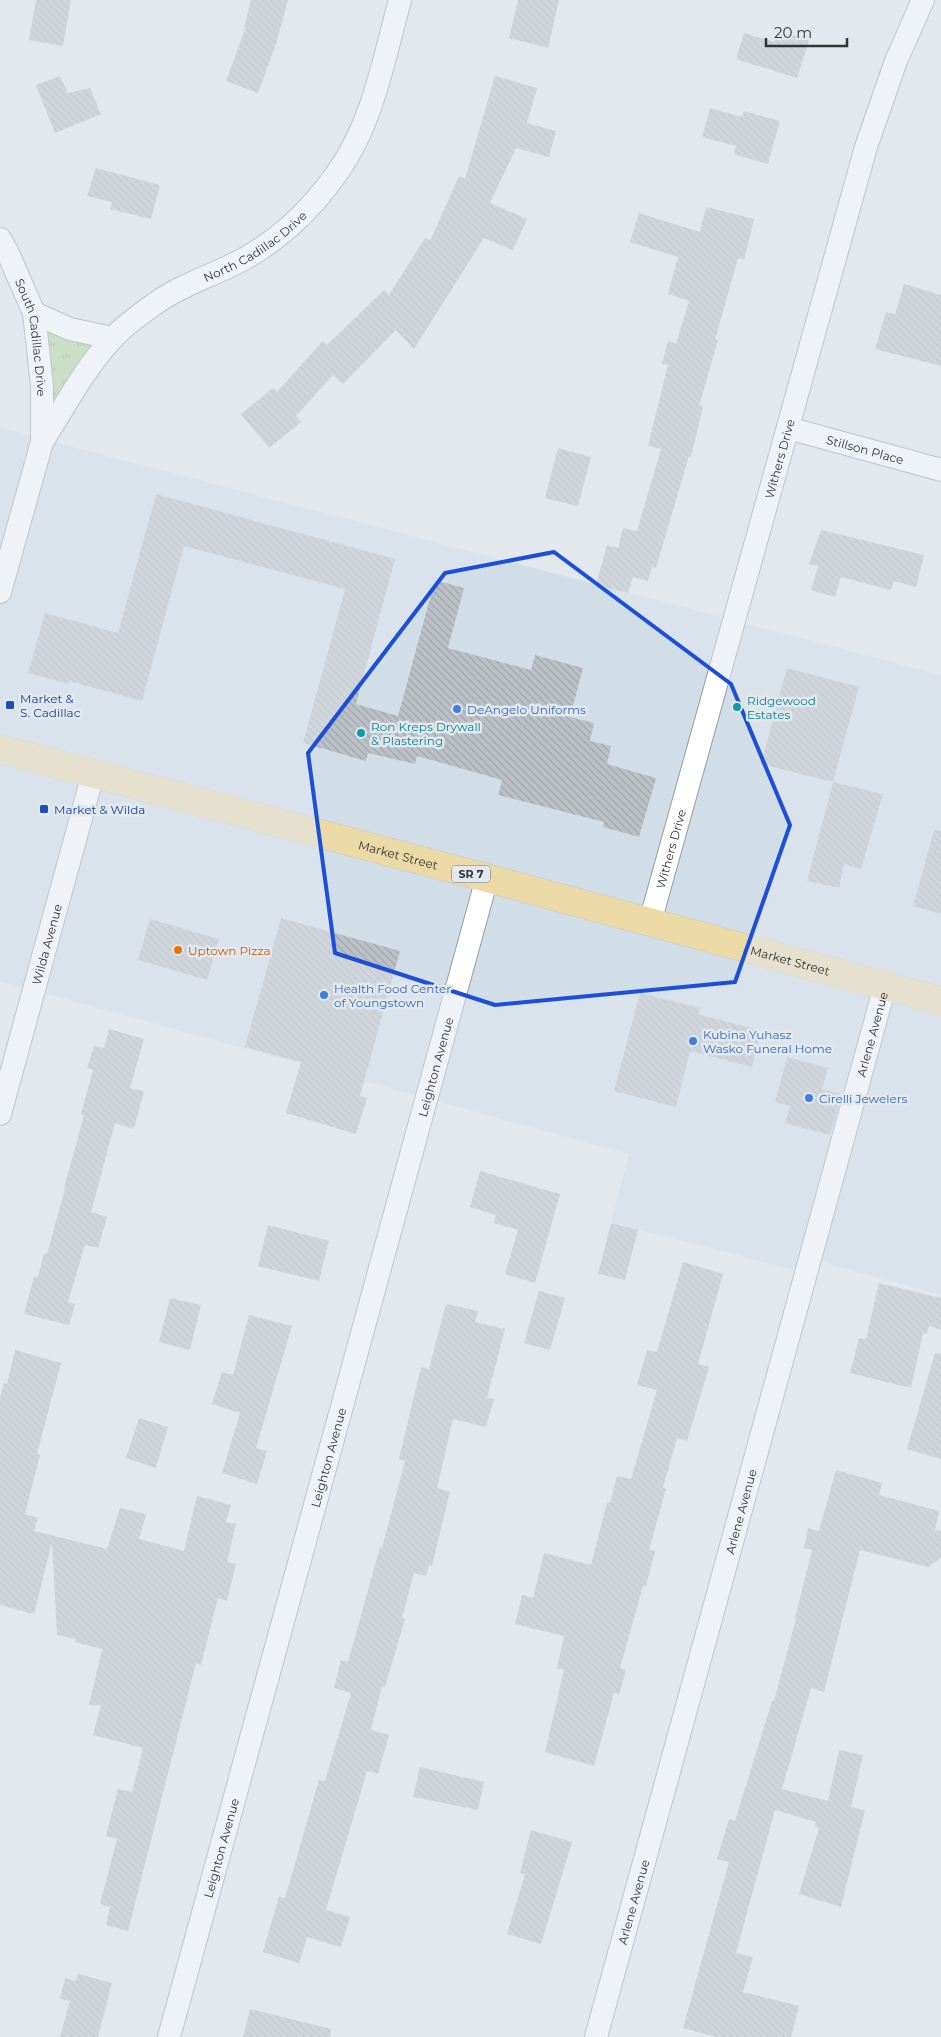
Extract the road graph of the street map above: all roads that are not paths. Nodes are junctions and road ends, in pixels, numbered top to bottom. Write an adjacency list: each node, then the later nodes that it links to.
1 (400, 0): 5 (street, North Cadillac Drive)
2 (923, 0): 6 (street, Withers Drive)
3 (0, 239): 4 (street, South Cadillac Drive)
4 (34, 313): 5 (street); 7 (street, South Cadillac Drive)
5 (112, 338): 7 (street, North Cadillac Drive)
6 (788, 428): 8 (street, Stillson Place); 13 (street, Withers Drive)
7 (42, 442): 9 (street)
8 (941, 470)
9 (0, 592)
10 (0, 749): 11 (main road, Market Street / SR 7)
11 (93, 774): 12 (main road, Market Street / SR 7); 16 (street, Wilda Avenue)
12 (487, 878): 13 (main road, Market Street / SR 7); 17 (street, Leighton Avenue)
13 (650, 922): 14 (main road, Market Street / SR 7)
14 (885, 986): 15 (main road, Market Street / SR 7); 18 (street, Arlene Avenue)
15 (941, 1001)
16 (0, 1114)
17 (169, 2037)
18 (596, 2037)

